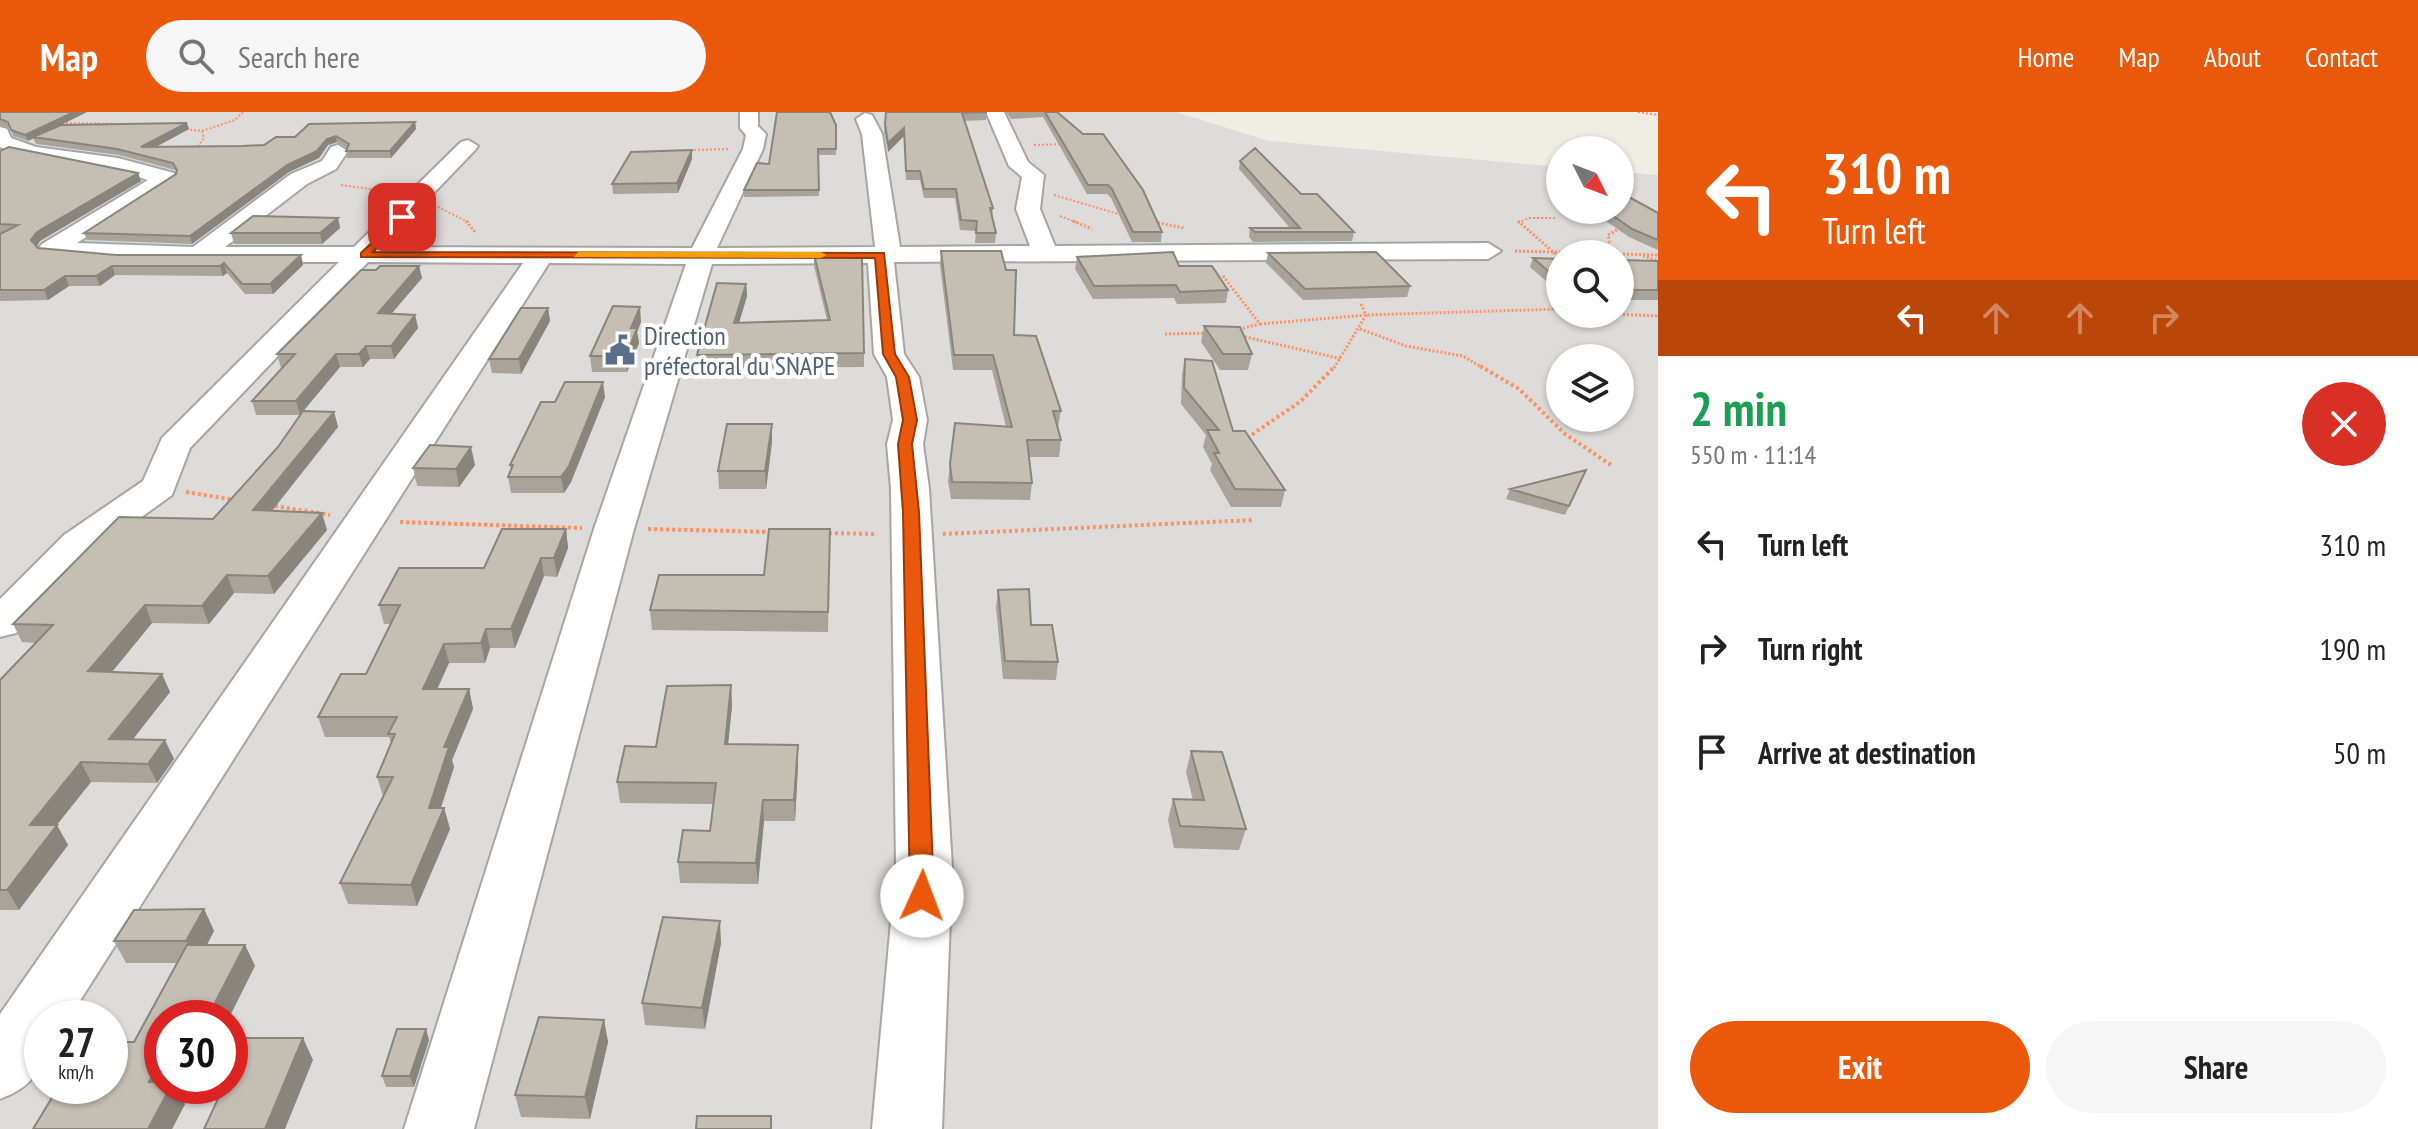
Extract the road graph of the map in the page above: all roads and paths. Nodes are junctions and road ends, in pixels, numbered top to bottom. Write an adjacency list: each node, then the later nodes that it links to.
1 (243, 112): 10 (path)
2 (995, 112): 16 (street)
3 (1638, 112): 4 (path)
4 (1658, 115)
5 (865, 119): 33 (street)
6 (58, 123): 7 (path)
7 (126, 124)
8 (177, 128): 10 (path)
9 (751, 130): 15 (path); 35 (street)
10 (202, 131): 13 (path)
11 (0, 133): 26 (street)
12 (468, 146): 31 (street)
13 (194, 151)
14 (338, 151): 26 (street)
15 (657, 152)
16 (1032, 188): 17 (path); 28 (street)
17 (1129, 217)
18 (1546, 218): 23 (path)
19 (1153, 222): 21 (path)
20 (1630, 225): 22 (path)
21 (1190, 229)
22 (1609, 240)
23 (1546, 248)
24 (1488, 251): 25 (path); 27 (street)
25 (1546, 252)
26 (201, 253): 31 (street)
27 (1205, 253): 28 (street); 42 (path)
28 (1046, 254): 33 (street)
29 (1634, 254): 30 (path)
30 (1638, 254): 34 (path); 36 (path)
31 (364, 255): 32 (street); 49 (street)
32 (541, 255): 35 (street); 53 (street)
33 (880, 255): 35 (street); 57 (street)
34 (1658, 255)
35 (701, 256): 54 (street)
36 (1658, 261)
37 (1361, 304): 39 (path)
38 (1546, 309): 39 (path)
39 (1366, 315): 42 (path); 43 (path)
40 (1634, 315): 41 (path)
41 (1658, 316)
42 (1260, 324): 46 (path)
43 (1360, 329): 46 (path); 48 (path)
44 (1217, 332): 45 (path)
45 (1165, 334)
46 (1342, 359): 47 (path)
47 (1247, 438)
48 (1611, 465)
49 (159, 487): 50 (path); 58 (street)
50 (248, 502)
51 (263, 504): 53 (path)
52 (1254, 520): 57 (path)
53 (368, 521): 54 (path); 61 (street)
54 (614, 529): 55 (path); 62 (street)
55 (787, 532)
56 (818, 533): 57 (path)
57 (912, 535): 63 (street)
58 (78, 544): 59 (street); 60 (street)
59 (0, 580)
60 (0, 624)
61 (0, 1069)
62 (439, 1129)
63 (907, 1129)

